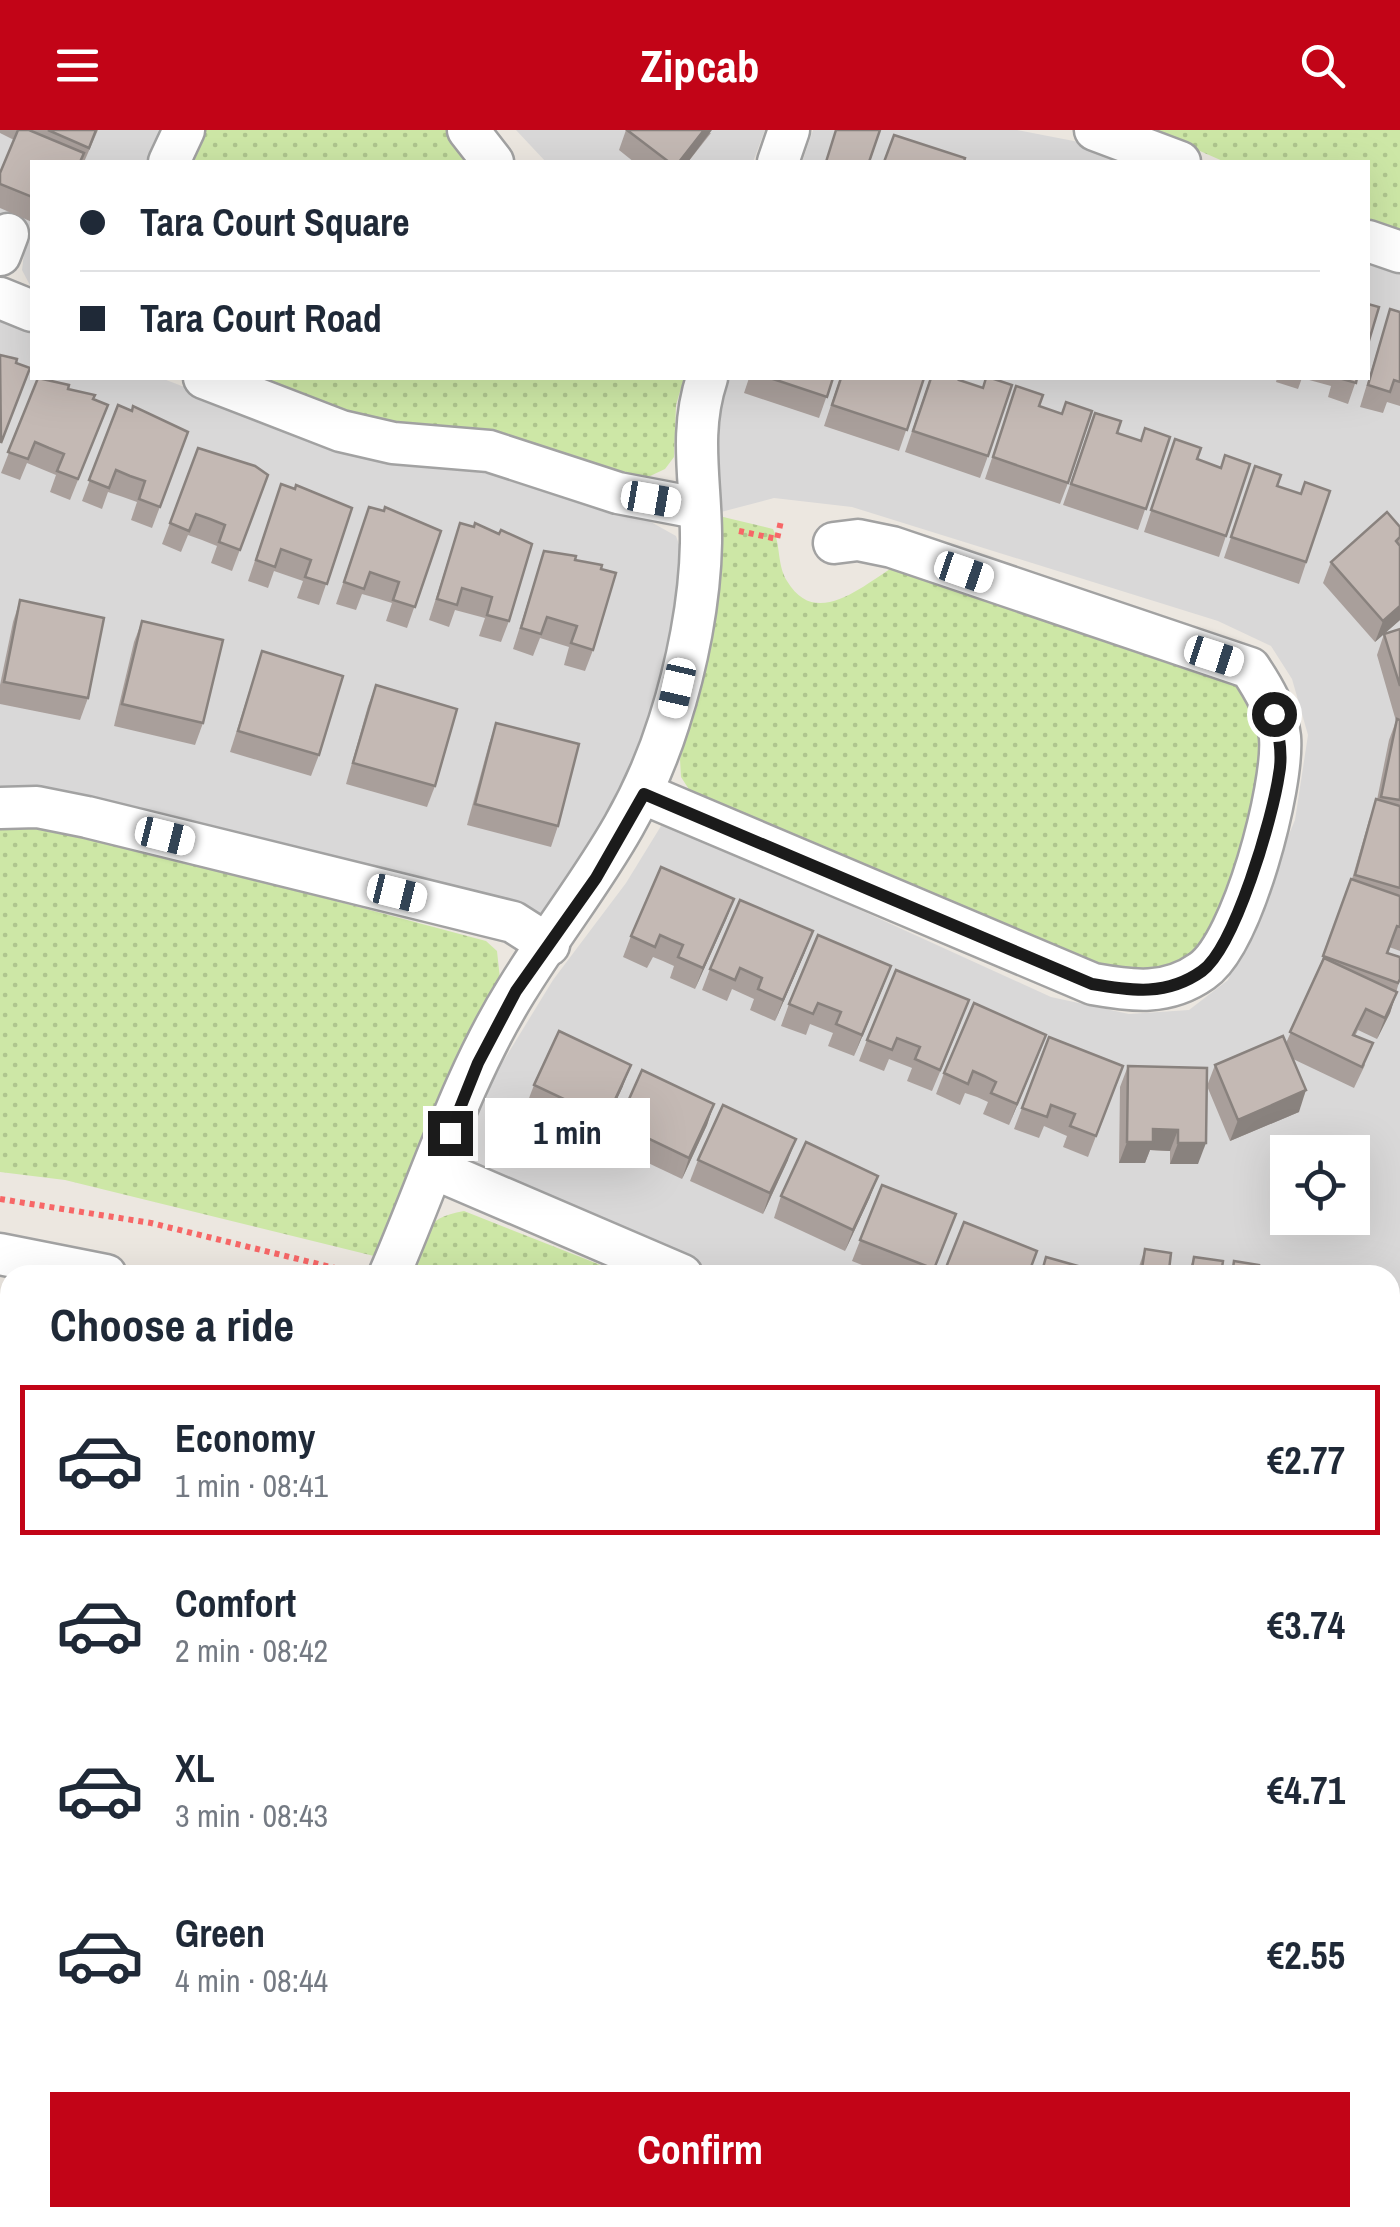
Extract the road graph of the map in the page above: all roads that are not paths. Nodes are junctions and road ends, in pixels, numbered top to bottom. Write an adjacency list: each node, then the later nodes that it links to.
1 (184, 130): 5 (street)
2 (468, 130): 6 (street)
3 (788, 130): 7 (street)
4 (1095, 130): 8 (street)
5 (170, 160)
6 (491, 160)
7 (779, 160)
8 (1175, 160)
9 (1370, 242): 10 (street)
10 (1400, 252)
11 (0, 298): 12 (street)
12 (30, 310)
13 (209, 380): 15 (street)
14 (707, 380): 15 (street)
15 (698, 508): 17 (street)
16 (834, 543): 17 (street)
17 (644, 794): 19 (street)
18 (0, 808): 19 (street)
19 (549, 945): 20 (street)
20 (435, 1168): 23 (street); 24 (street)
21 (0, 1254): 22 (street)
22 (56, 1265)
23 (393, 1265)
24 (659, 1265)

